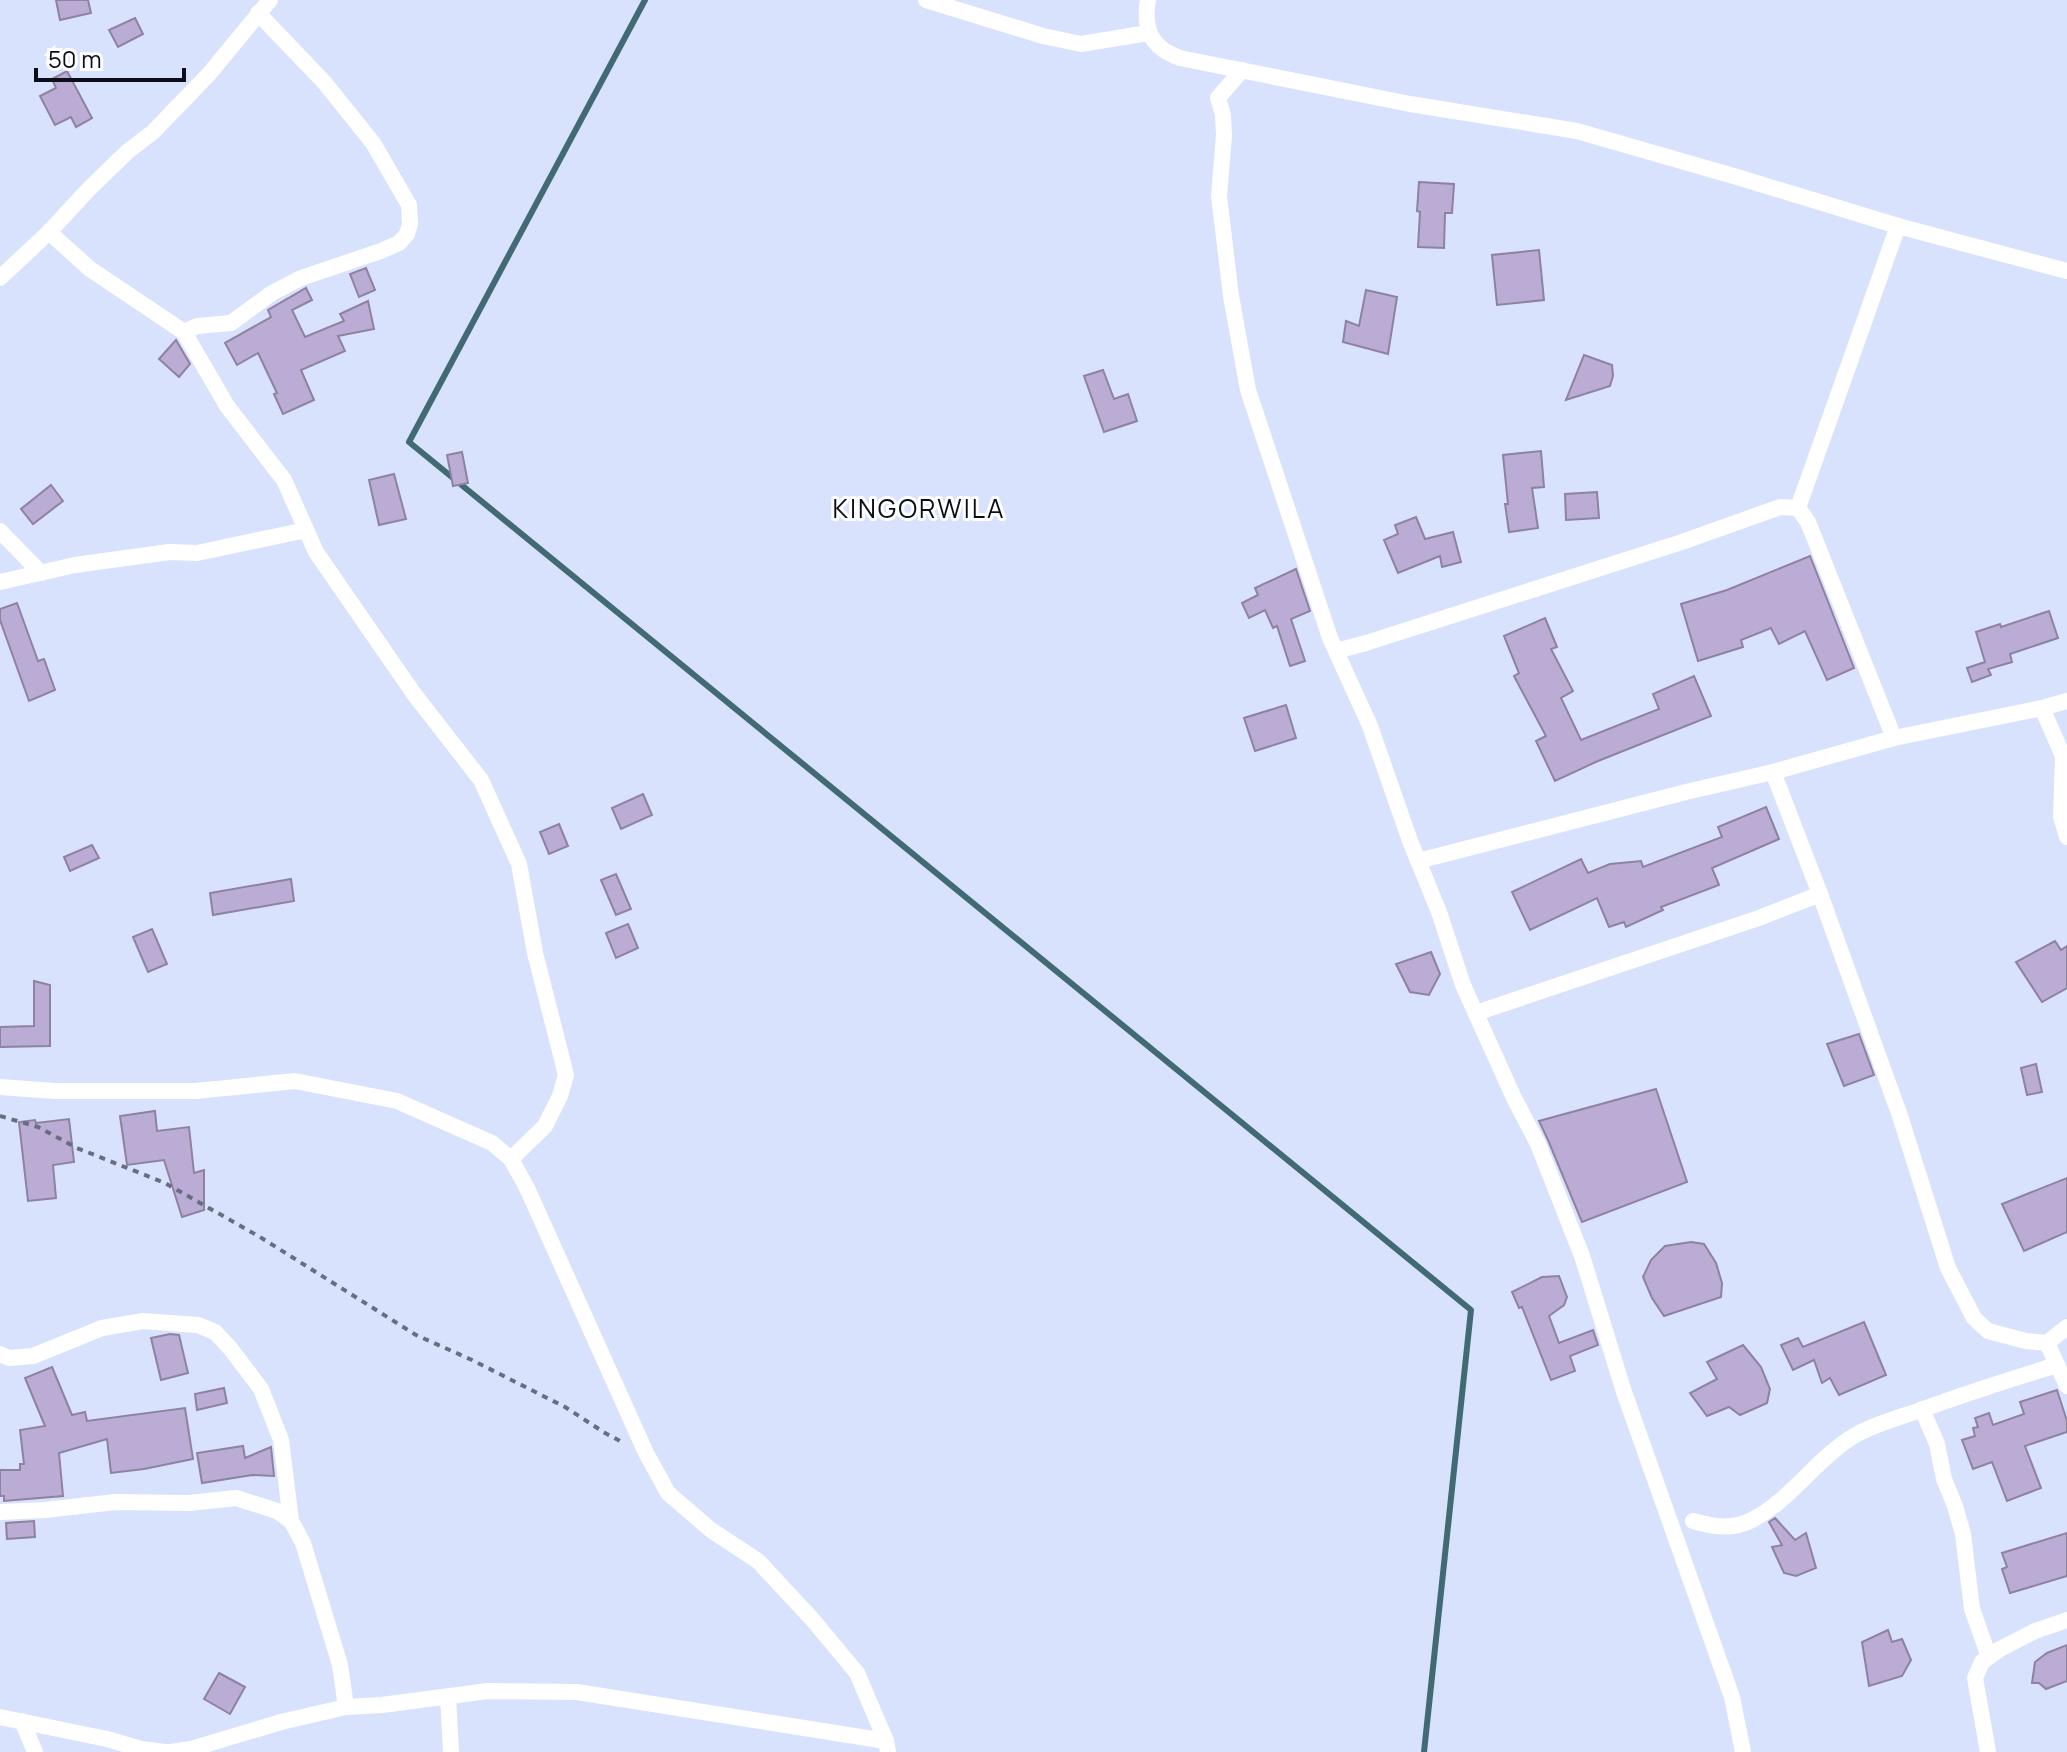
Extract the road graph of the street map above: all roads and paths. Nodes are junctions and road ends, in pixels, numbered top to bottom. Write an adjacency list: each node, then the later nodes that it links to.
1 (270, 0): 4 (street)
2 (926, 0): 5 (street)
3 (1148, 0): 5 (street)
4 (258, 13): 8 (street); 11 (street)
5 (1148, 33): 6 (street)
6 (1242, 70): 7 (street); 17 (street)
7 (1898, 226): 9 (street); 12 (street)
8 (49, 232): 10 (street); 11 (street)
9 (2067, 271)
10 (0, 278)
11 (184, 332): 13 (street)
12 (1798, 508): 17 (street); 20 (street)
13 (306, 530): 15 (street); 28 (street)
14 (0, 531): 15 (street)
15 (41, 573): 16 (street)
16 (0, 582)
17 (1336, 651): 23 (street)
18 (2067, 701): 19 (street)
19 (2042, 708): 20 (street); 22 (street)
20 (1894, 738): 21 (street)
21 (1773, 772): 23 (street); 24 (street)
22 (2067, 837)
23 (1418, 861): 25 (street)
24 (1820, 894): 25 (street); 30 (street)
25 (1476, 1013): 49 (street)
26 (0, 1087): 28 (street)
27 (0, 1116): 35 (path)
28 (511, 1159): 35 (street)
29 (2067, 1327): 30 (street)
30 (2047, 1343): 32 (street)
31 (0, 1354): 37 (street)
32 (2057, 1365): 33 (street); 34 (street)
33 (2067, 1386)
34 (1922, 1409): 38 (street); 40 (street)
35 (646, 1453): 45 (street)
36 (0, 1512): 37 (street)
37 (291, 1521): 42 (street)
38 (1693, 1521)
39 (2067, 1620): 40 (street)
40 (1989, 1657): 50 (street)
41 (448, 1697): 42 (street); 45 (street); 48 (street)
42 (346, 1707): 47 (street)
43 (0, 1717): 44 (street)
44 (22, 1721): 46 (street); 47 (street)
45 (887, 1746)
46 (35, 1752)
47 (168, 1752)
48 (451, 1752)
49 (1743, 1752)
50 (1988, 1752)

